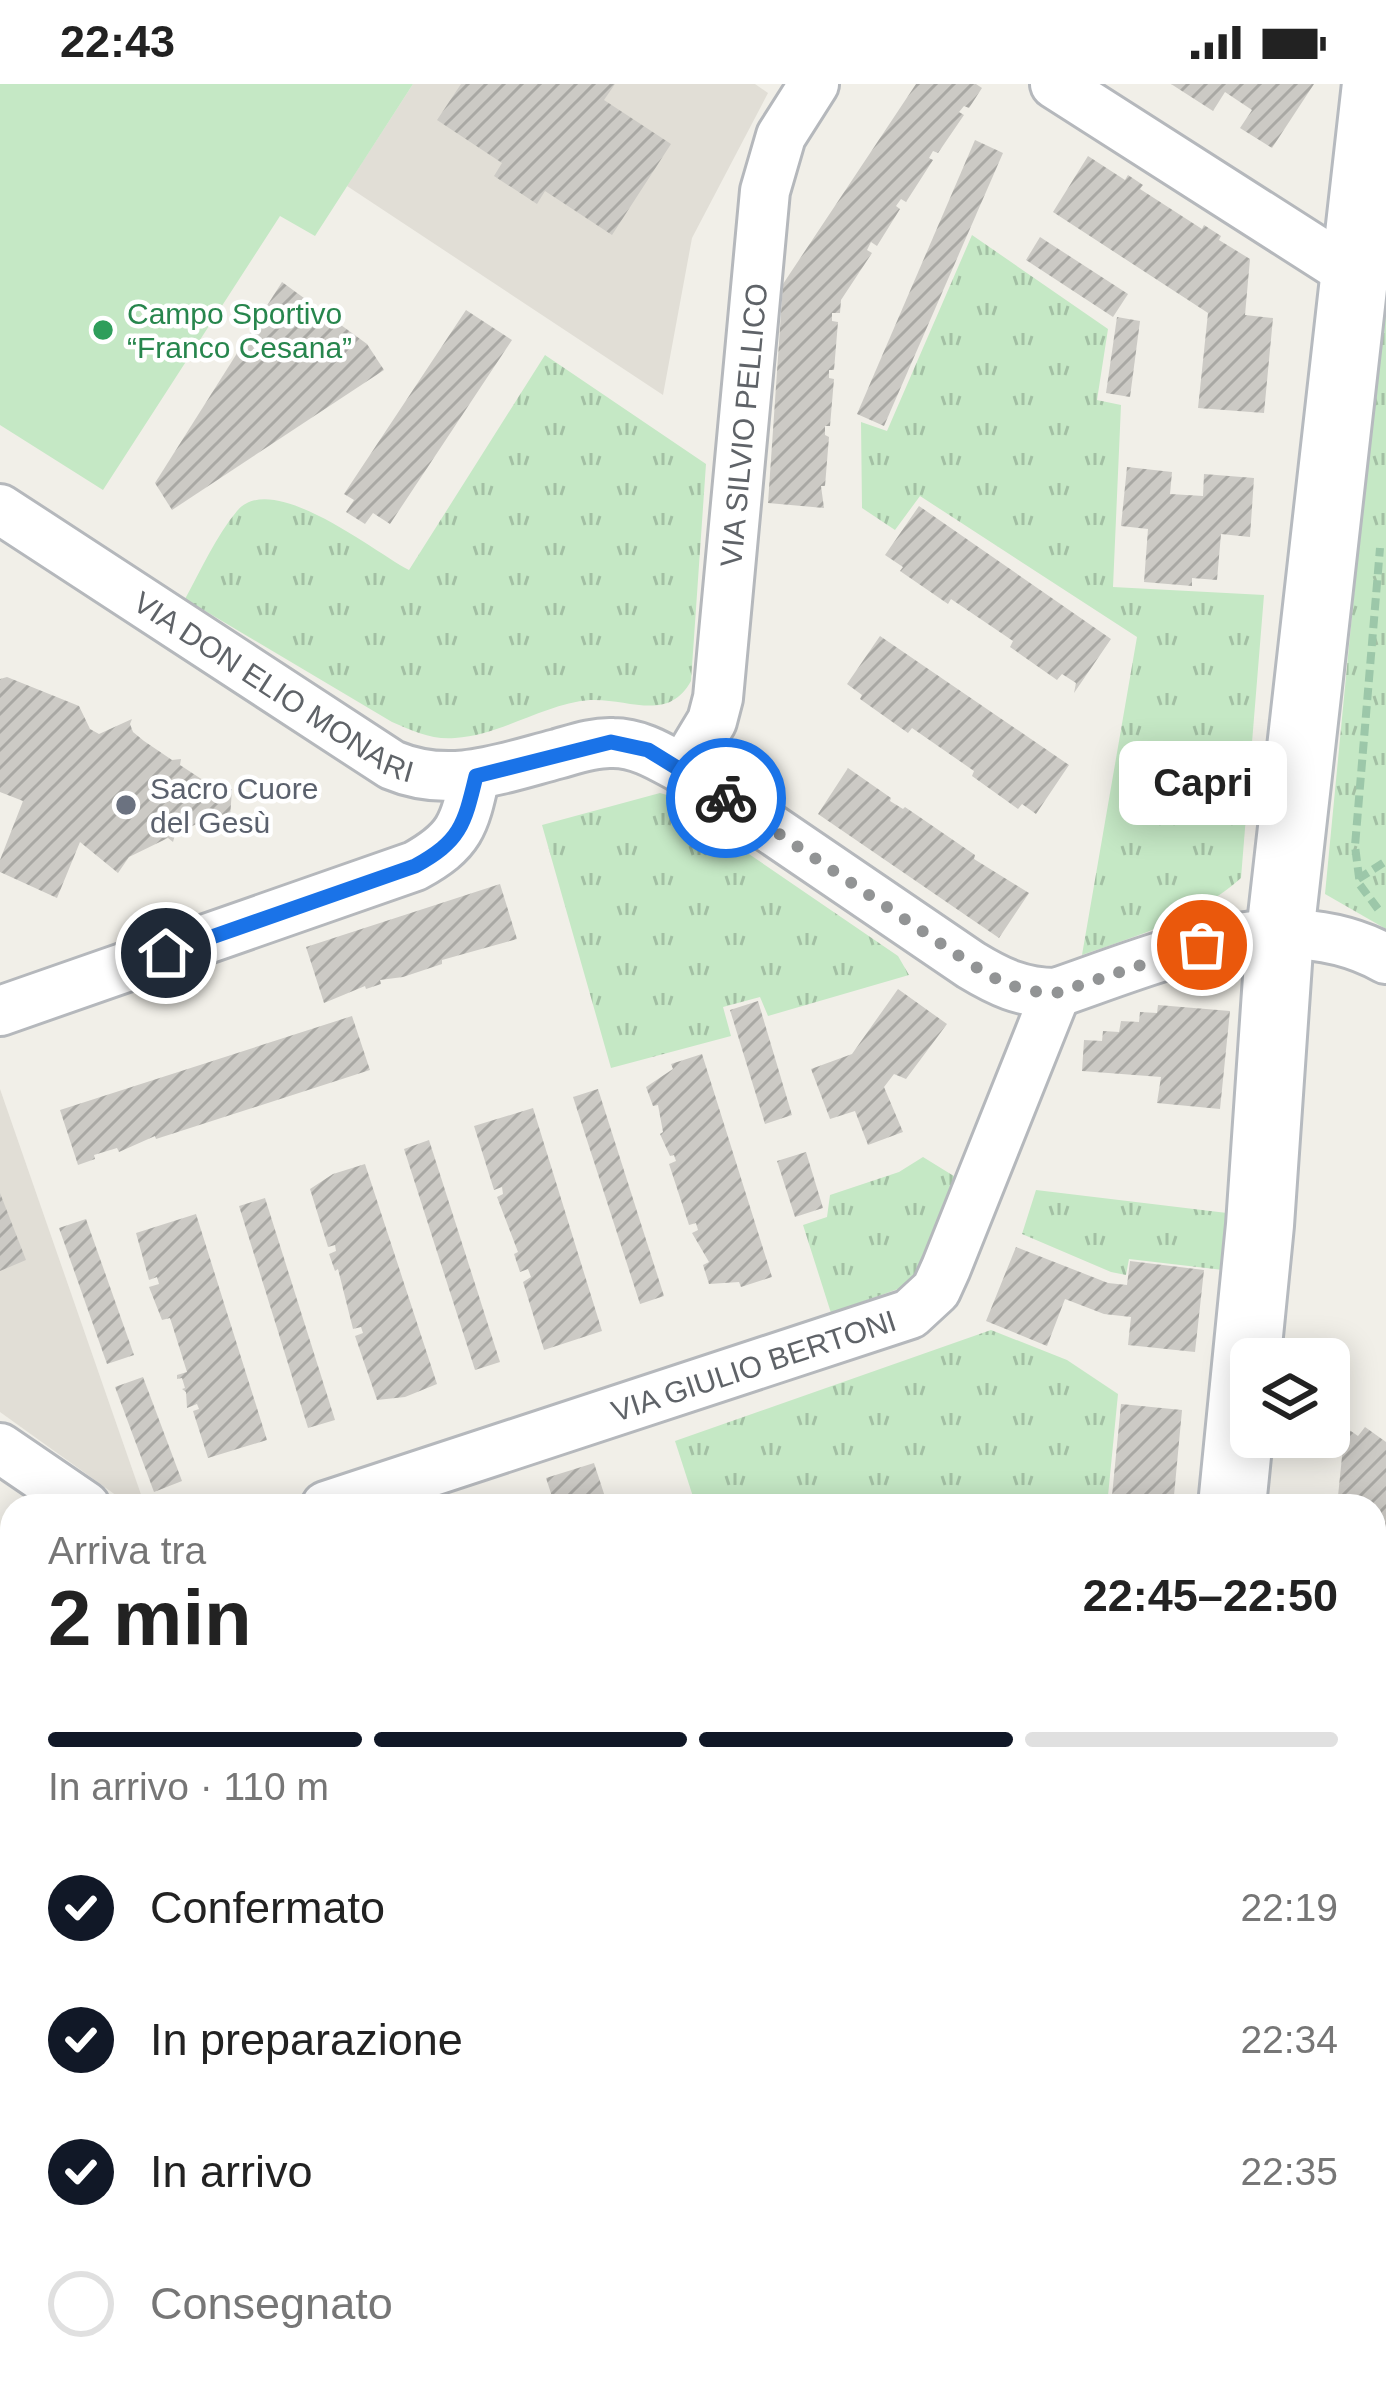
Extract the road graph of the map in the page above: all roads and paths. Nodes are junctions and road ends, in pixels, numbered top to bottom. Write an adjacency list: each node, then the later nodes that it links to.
1 (814, 84): 8 (street, VIA SILVIO PELLICO)
2 (1055, 84): 5 (street)
3 (1376, 84): 4 (main road)
4 (1376, 182): 5 (main road)
5 (1354, 275): 13 (main road)
6 (0, 508): 9 (street, VIA DON ELIO MONARI)
7 (1382, 528): 11 (path)
8 (683, 769): 9 (street, VIA DON ELIO MONARI); 15 (street, VIA DON ELIO MONARI)
9 (476, 776): 16 (street)
10 (1386, 861): 11 (path)
11 (1358, 879): 12 (path)
12 (1386, 915)
13 (1280, 934): 14 (street); 15 (street); 20 (main road)
14 (1386, 958)
15 (1056, 993): 19 (street, VIA GIULIO BERTONI)
16 (0, 1011)
17 (0, 1448): 18 (street)
18 (67, 1494)
19 (363, 1494)
20 (1233, 1494)

